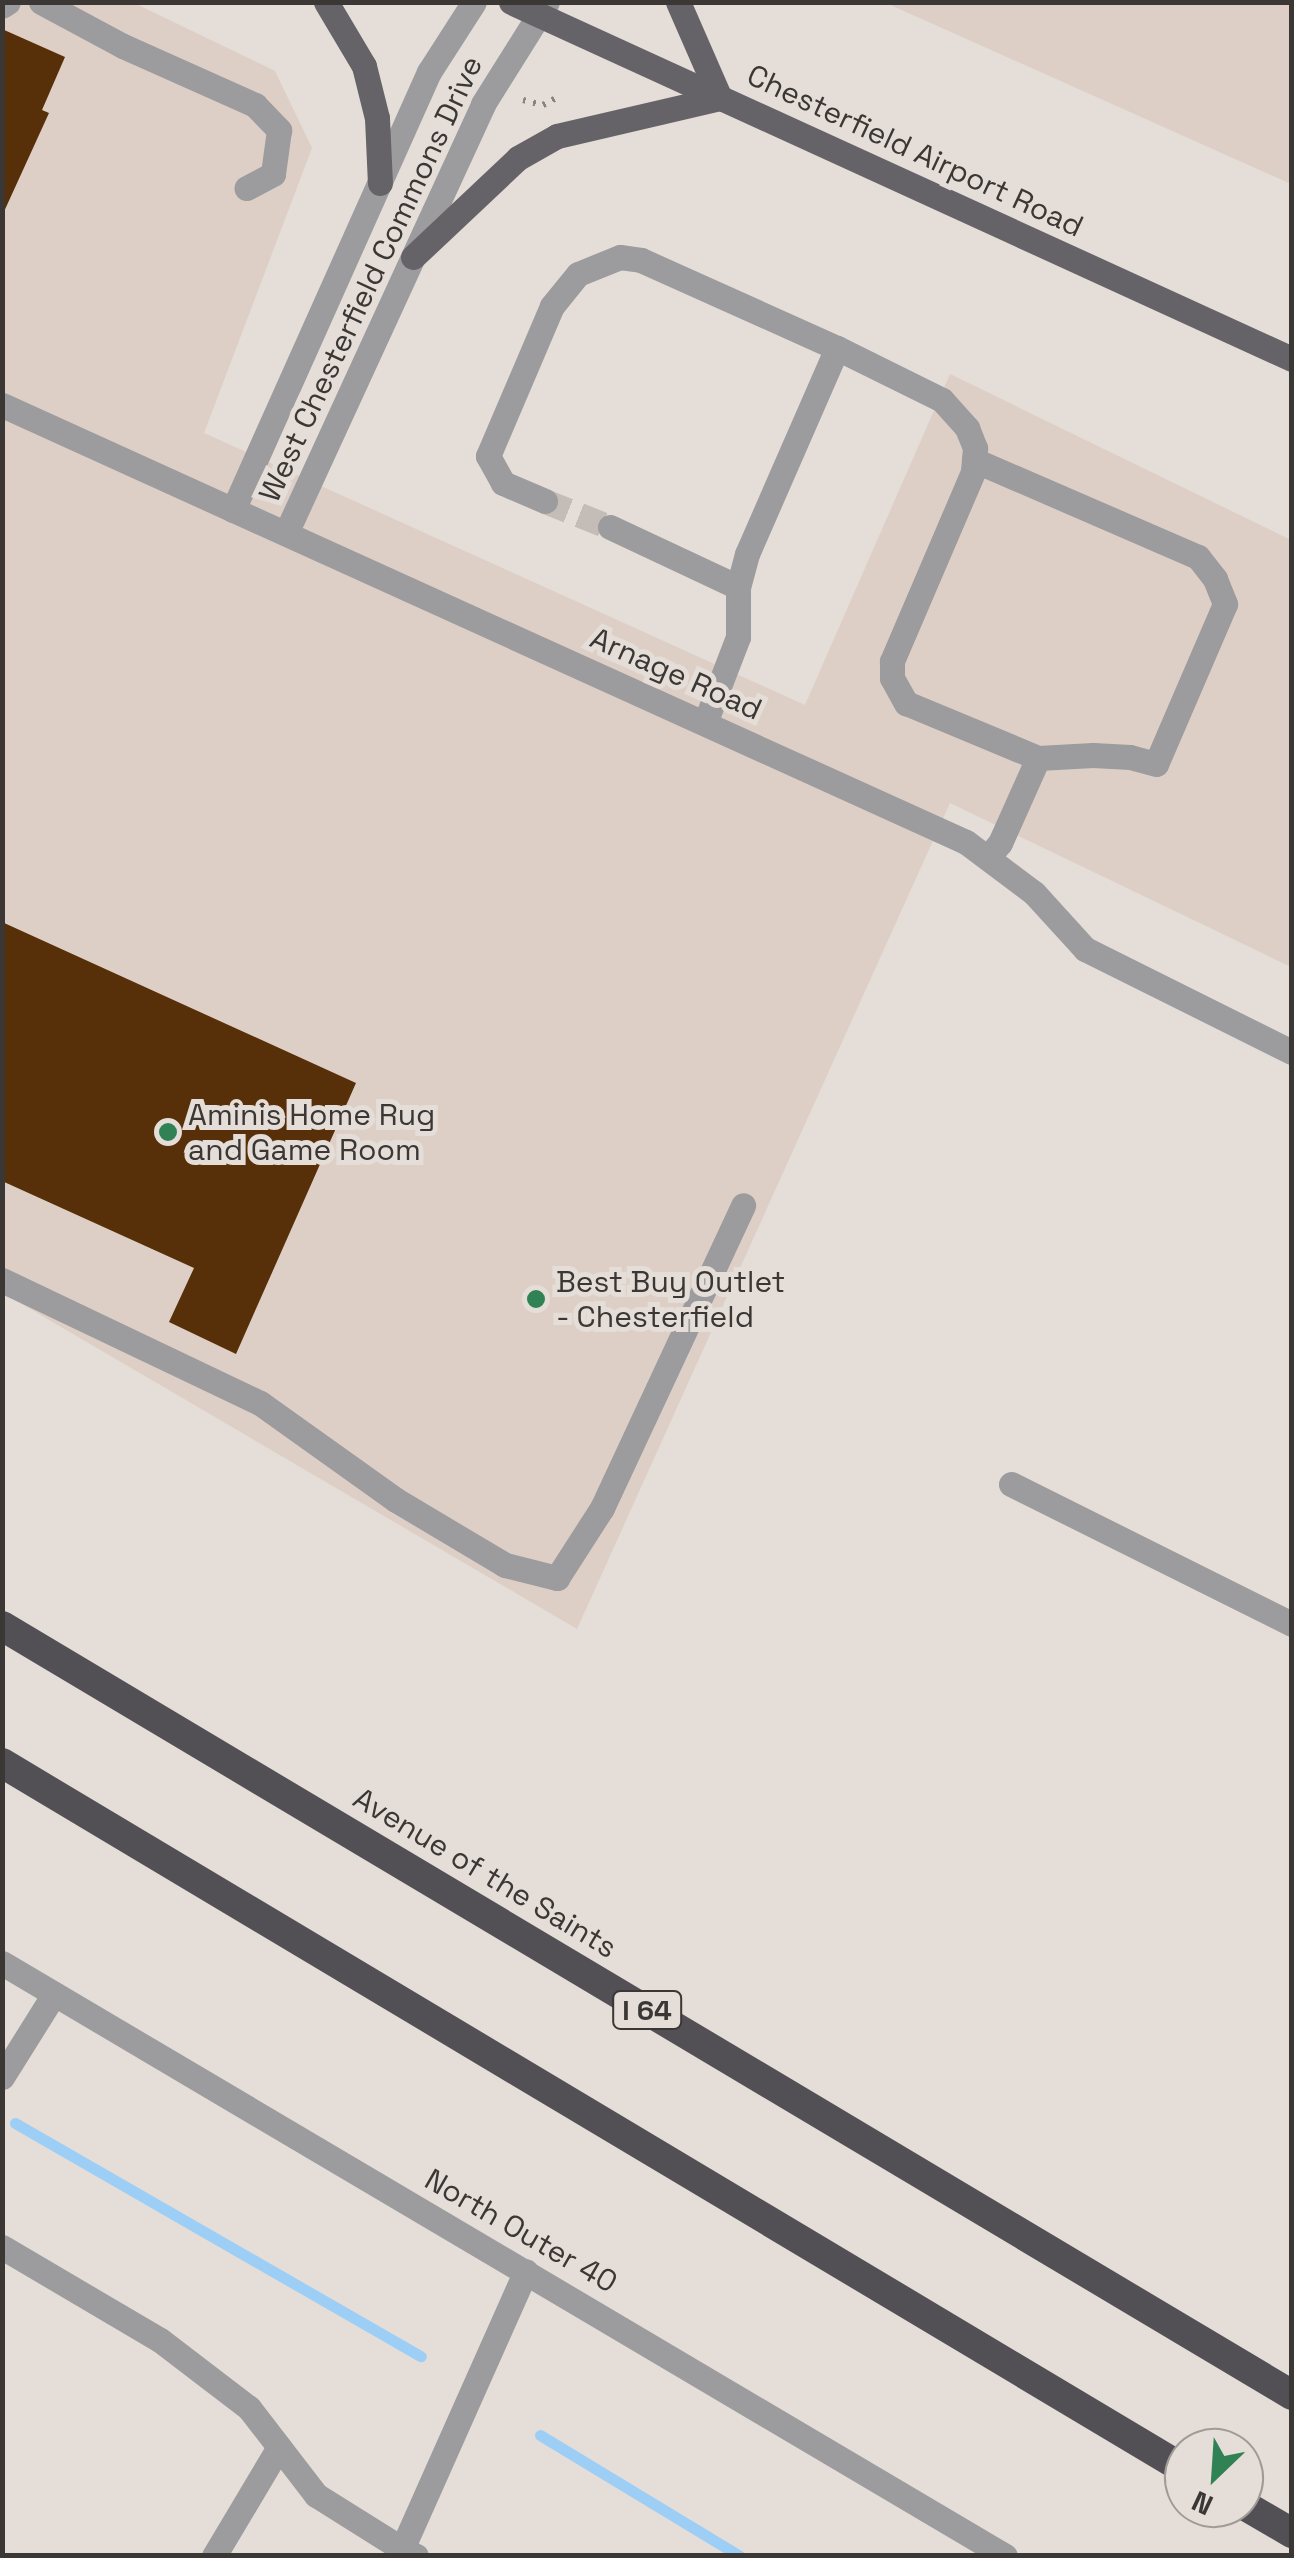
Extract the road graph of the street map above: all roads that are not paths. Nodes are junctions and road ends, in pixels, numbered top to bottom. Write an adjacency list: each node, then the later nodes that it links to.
1 (42, 2): 9 (street)
2 (326, 2): 8 (main road)
3 (474, 2): 8 (street, West Chesterfield Commons Drive)
4 (511, 2): 6 (main road, Chesterfield Airport Road)
5 (678, 2): 7 (main road)
6 (543, 9): 7 (main road, Chesterfield Airport Road); 10 (street, West Chesterfield Commons Drive)
7 (720, 98): 10 (main road); 12 (main road, Chesterfield Airport Road)
8 (380, 183): 16 (street, West Chesterfield Commons Drive)
9 (246, 188)
10 (413, 257): 18 (street, West Chesterfield Commons Drive)
11 (837, 348): 14 (street); 15 (street); 19 (street)
12 (1292, 359)
13 (2, 405): 16 (street, Arnage Road)
14 (974, 460): 21 (street); 21 (street)
15 (545, 501)
16 (233, 510): 18 (street, Arnage Road)
17 (610, 527): 19 (street)
18 (286, 534): 20 (street, Arnage Road)
19 (738, 588): 20 (street)
20 (704, 723): 22 (street, Arnage Road)
21 (1038, 758): 22 (street)
22 (988, 857): 23 (street, Arnage Road)
23 (1292, 1052)
24 (743, 1205): 25 (street)
25 (2, 1280)
26 (1011, 1484): 27 (street)
27 (1292, 1624)
28 (2, 1626): 35 (highway, Avenue of the Saints / I 64)
29 (2, 1763): 37 (highway)
30 (2, 1963): 31 (street, North Outer 40)
31 (54, 1994): 32 (street); 34 (street, North Outer 40)
32 (2, 2077)
33 (5, 2253): 36 (street)
34 (526, 2271): 40 (street); 42 (street, North Outer 40)
35 (1292, 2395)
36 (279, 2447): 40 (street); 41 (street)
37 (1164, 2457)
38 (1264, 2517): 39 (highway)
39 (1292, 2533)
40 (406, 2553)
41 (214, 2556)
42 (1005, 2556)

